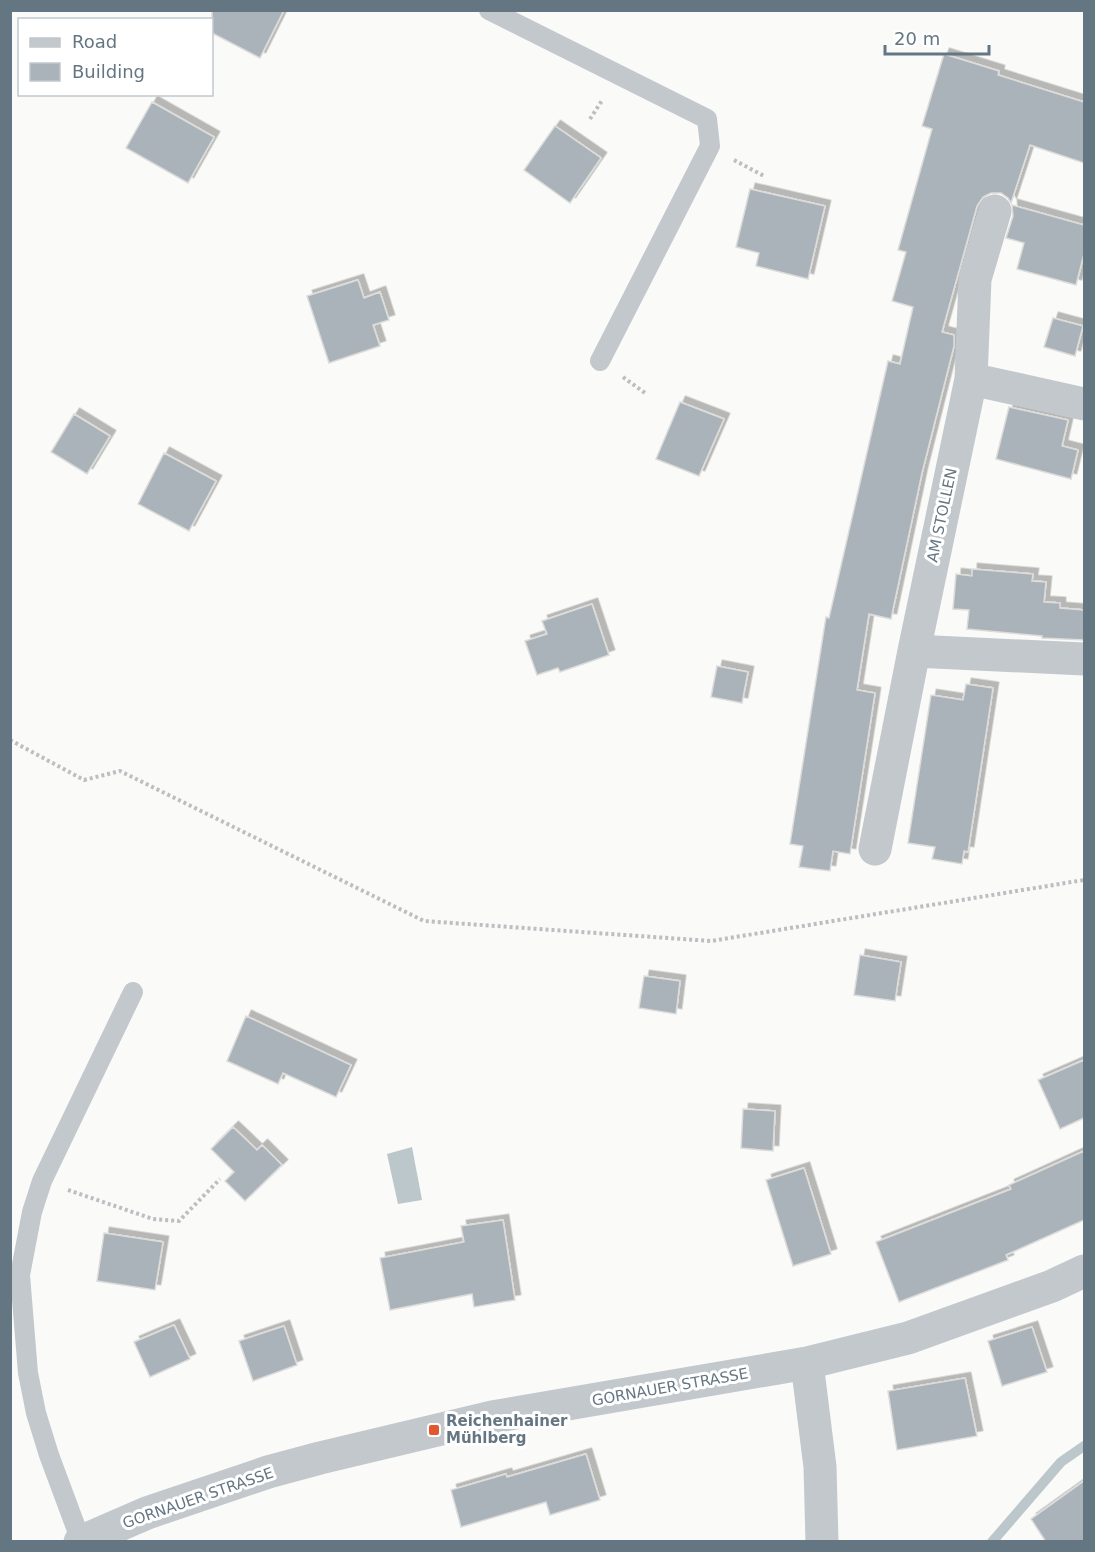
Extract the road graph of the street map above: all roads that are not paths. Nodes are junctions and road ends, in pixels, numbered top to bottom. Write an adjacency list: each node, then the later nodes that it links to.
1 (489, 10): 3 (lane)
2 (995, 211): 4 (street, AM STOLLEN)
3 (600, 361)
4 (971, 379): 5 (street); 6 (street, AM STOLLEN)
5 (1084, 404)
6 (914, 651): 7 (street); 8 (street, AM STOLLEN)
7 (1084, 659)
8 (875, 849)
9 (133, 992): 12 (lane)
10 (1084, 1271): 11 (street, GORNAUER STRASSE)
11 (807, 1363): 12 (street, GORNAUER STRASSE); 13 (street)
12 (80, 1541)
13 (822, 1542)

